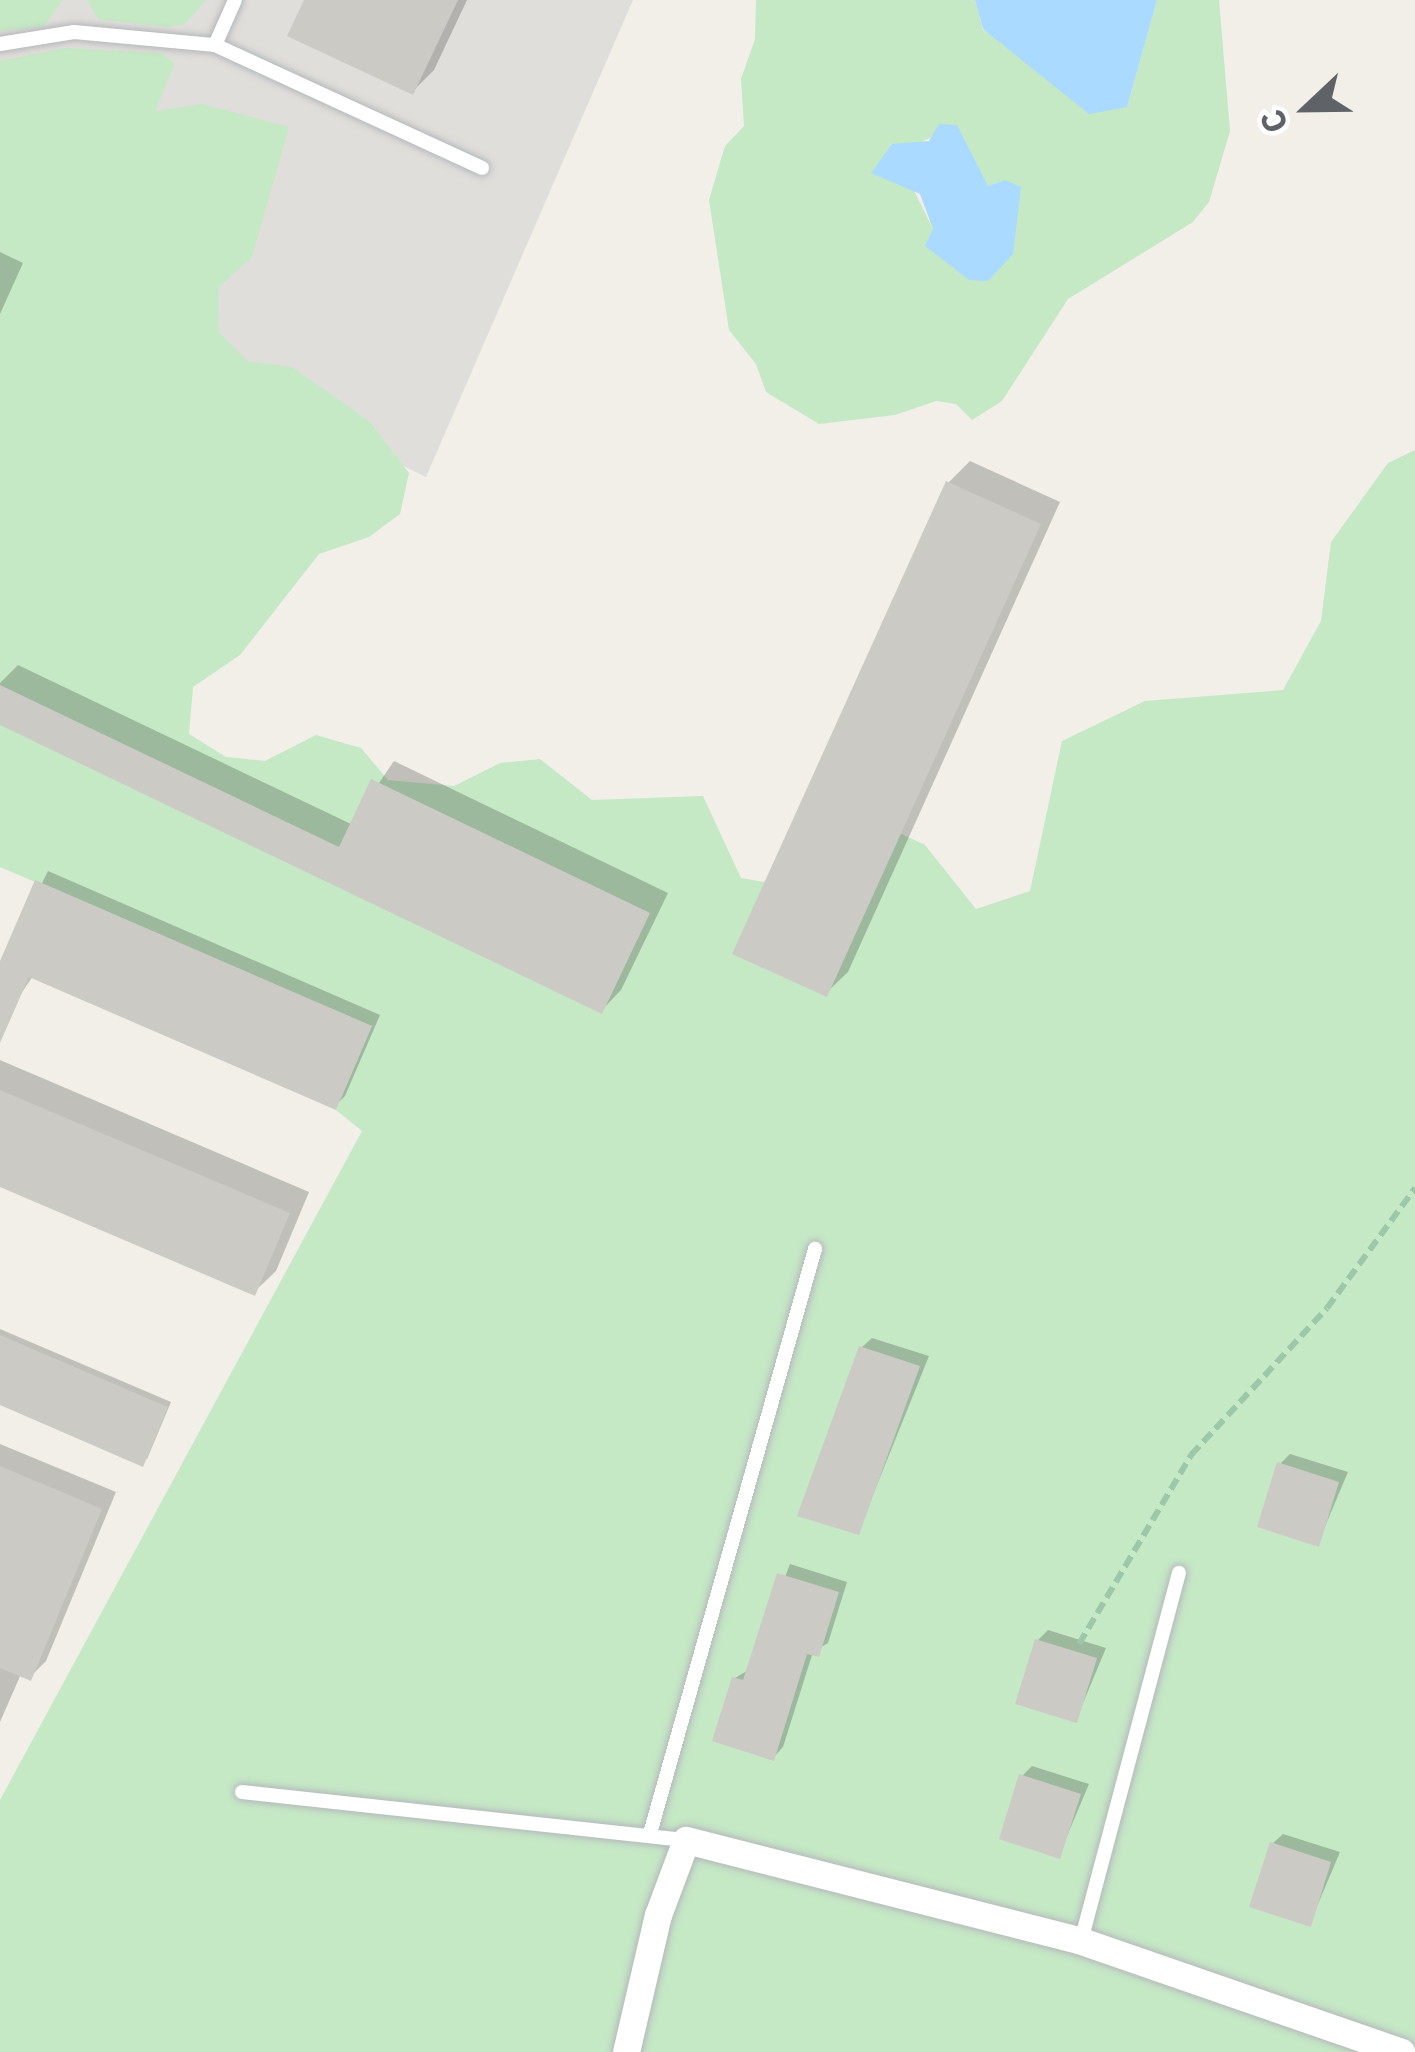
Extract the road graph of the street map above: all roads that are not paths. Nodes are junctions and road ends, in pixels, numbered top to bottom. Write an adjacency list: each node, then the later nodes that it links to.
1 (235, 0): 3 (lane)
2 (0, 44): 3 (lane)
3 (215, 45): 4 (lane)
4 (482, 168)
5 (814, 1249): 8 (lane)
6 (1179, 1573): 10 (lane)
7 (242, 1792): 8 (lane)
8 (651, 1831): 9 (lane)
9 (686, 1840): 10 (street); 11 (street)
10 (1081, 1940): 12 (street)
11 (626, 2052)
12 (1401, 2052)

